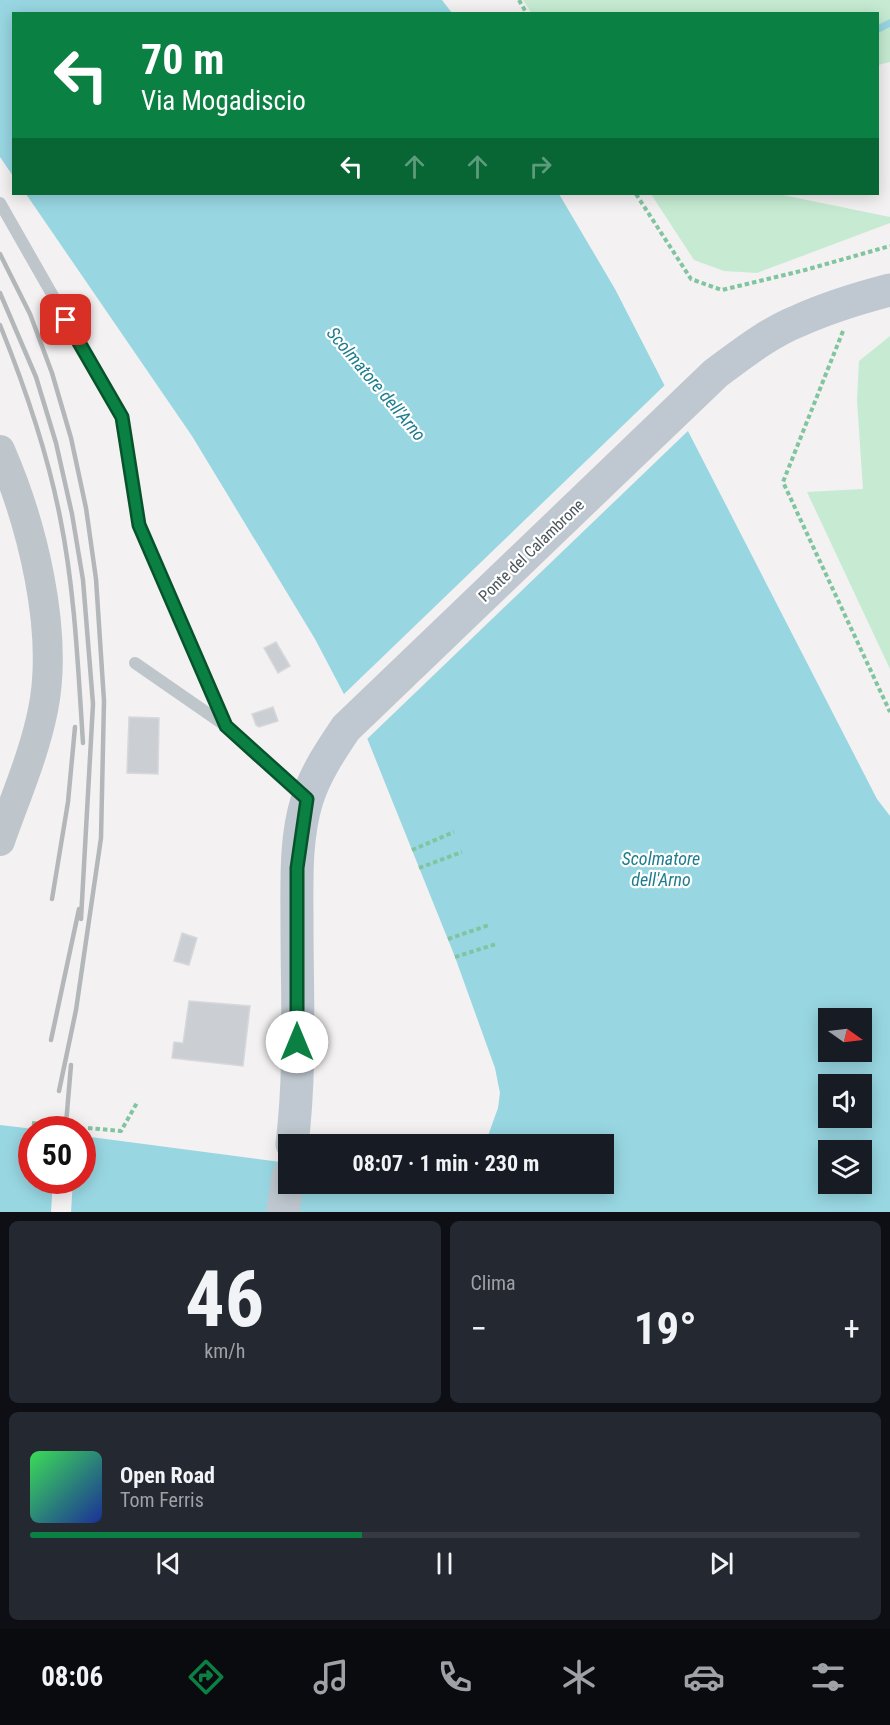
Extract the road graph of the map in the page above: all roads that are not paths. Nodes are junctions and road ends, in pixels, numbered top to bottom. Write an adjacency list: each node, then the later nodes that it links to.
1 (0, 203): 5 (lane)
2 (890, 290): 6 (main road, Ponte del Calambrone)
3 (0, 450): 7 (street)
4 (135, 663): 5 (lane)
5 (226, 726): 6 (lane)
6 (307, 799): 8 (main road, Ponte del Calambrone)
7 (0, 841)
8 (293, 1134)
9 (286, 1194): 10 (main road)
10 (283, 1212)

